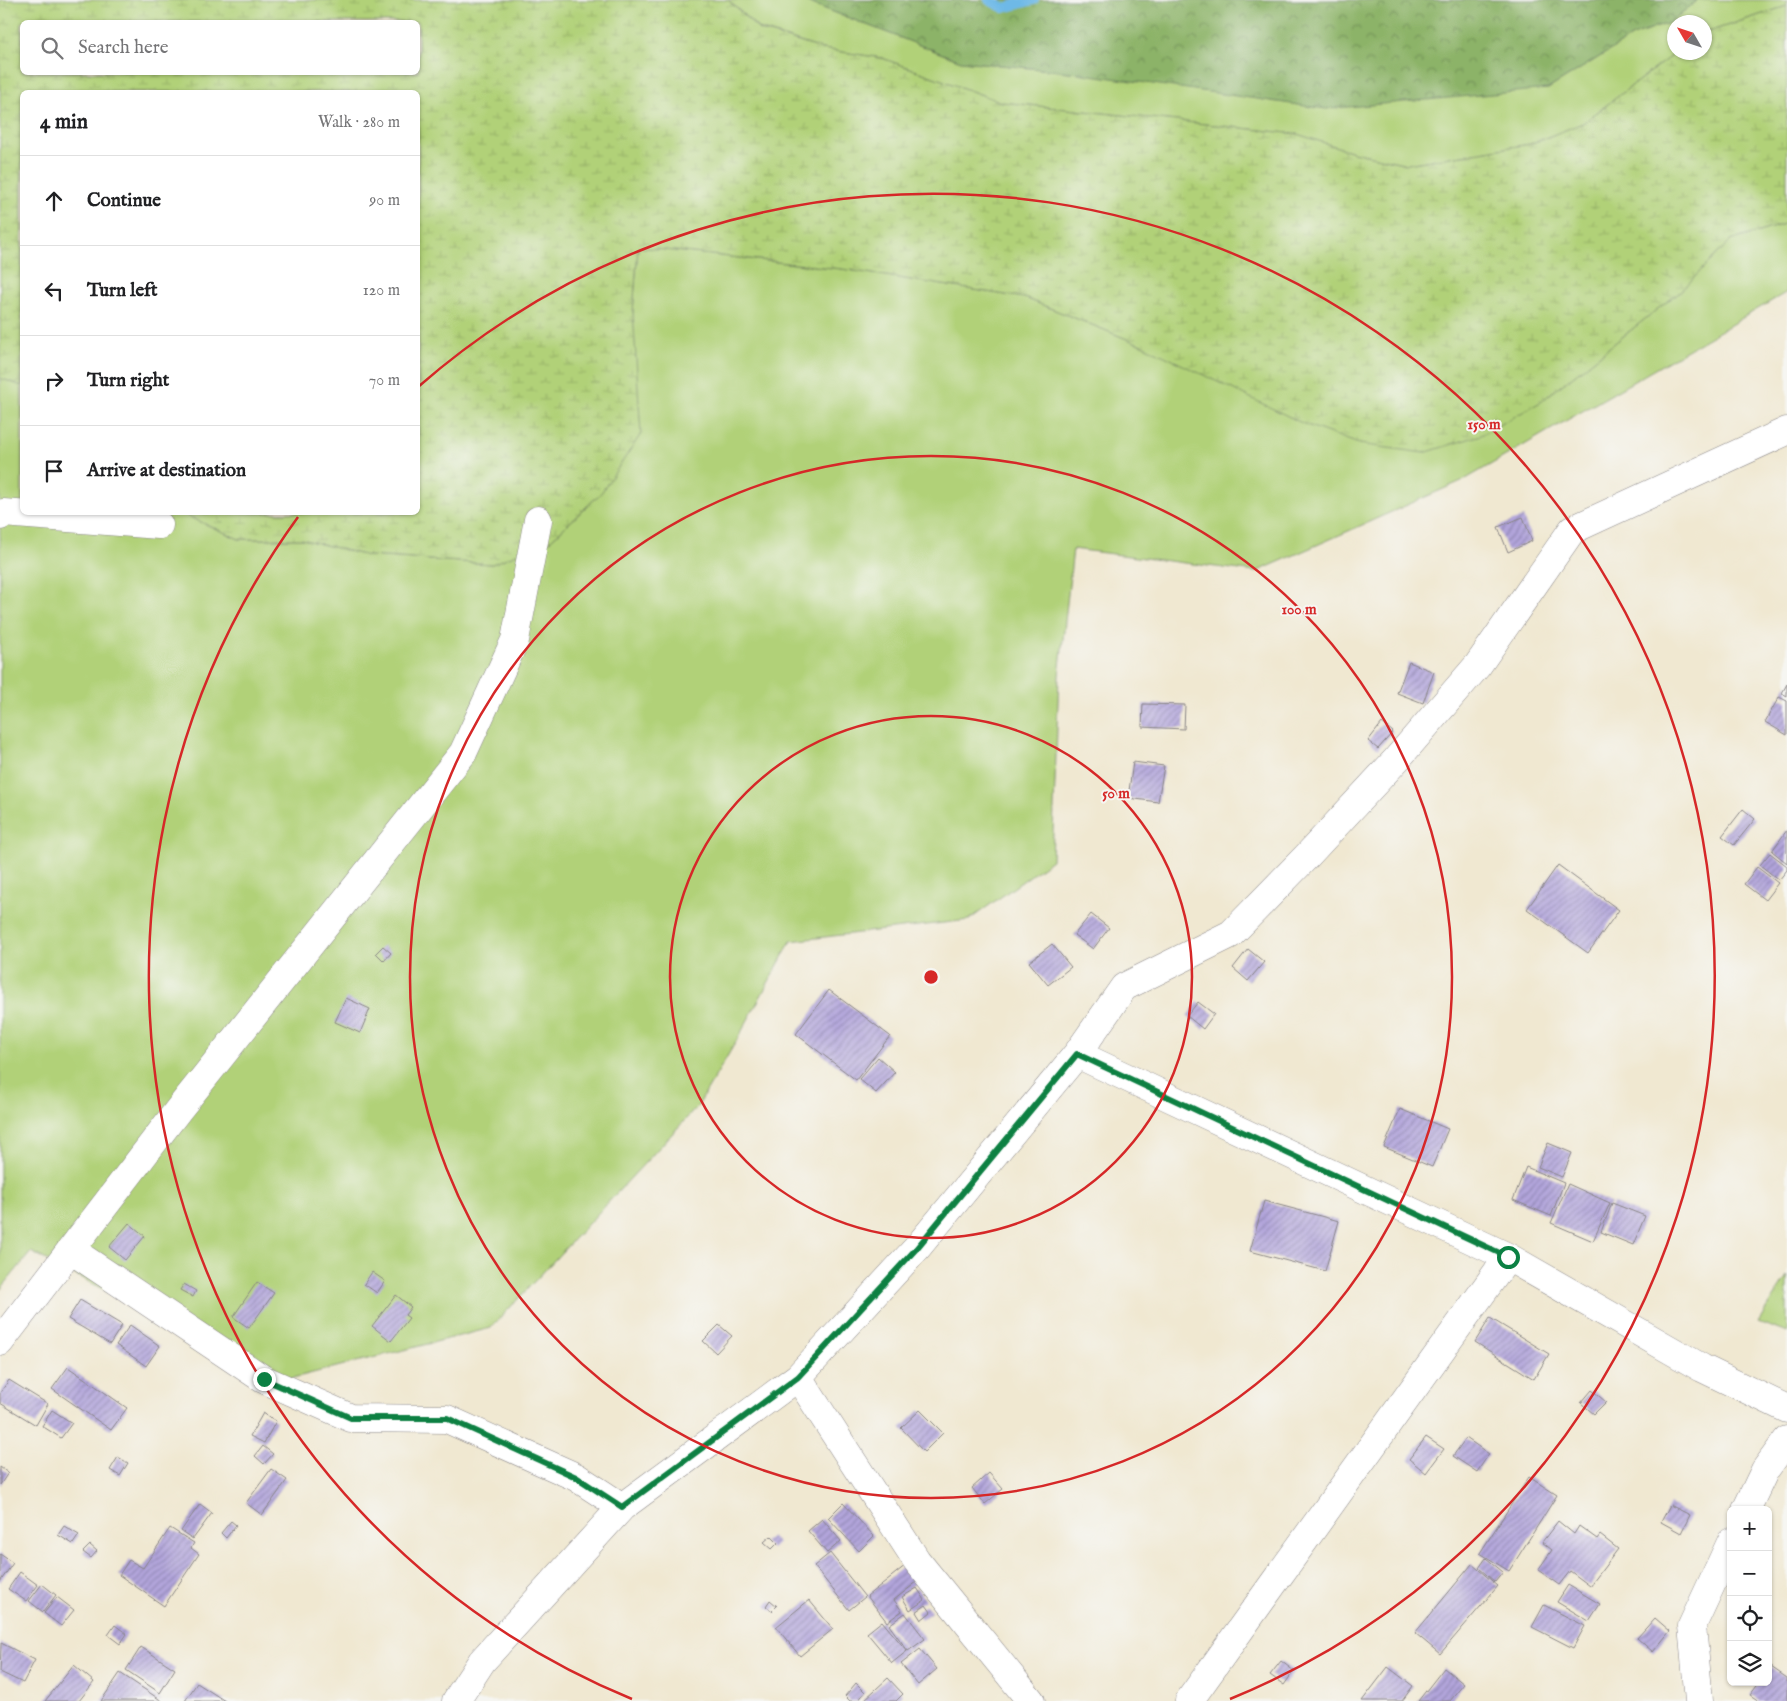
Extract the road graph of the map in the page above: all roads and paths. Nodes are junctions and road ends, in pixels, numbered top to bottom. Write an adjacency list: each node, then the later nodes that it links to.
1 (1787, 431): 7 (street)
2 (20, 514): 4 (street)
3 (27, 515): 6 (street)
4 (0, 516)
5 (538, 520): 8 (street)
6 (160, 526)
7 (1077, 1054): 9 (street); 11 (street)
8 (71, 1250): 10 (street); 15 (street)
9 (1508, 1257): 12 (street); 19 (street)
10 (0, 1342)
11 (798, 1377): 15 (street); 18 (street)
12 (1787, 1409)
13 (1787, 1440): 14 (street)
14 (1748, 1506)
15 (622, 1507): 17 (street)
16 (1727, 1551): 20 (street)
17 (456, 1701)
18 (1031, 1701)
19 (1189, 1701)
20 (1699, 1701)

